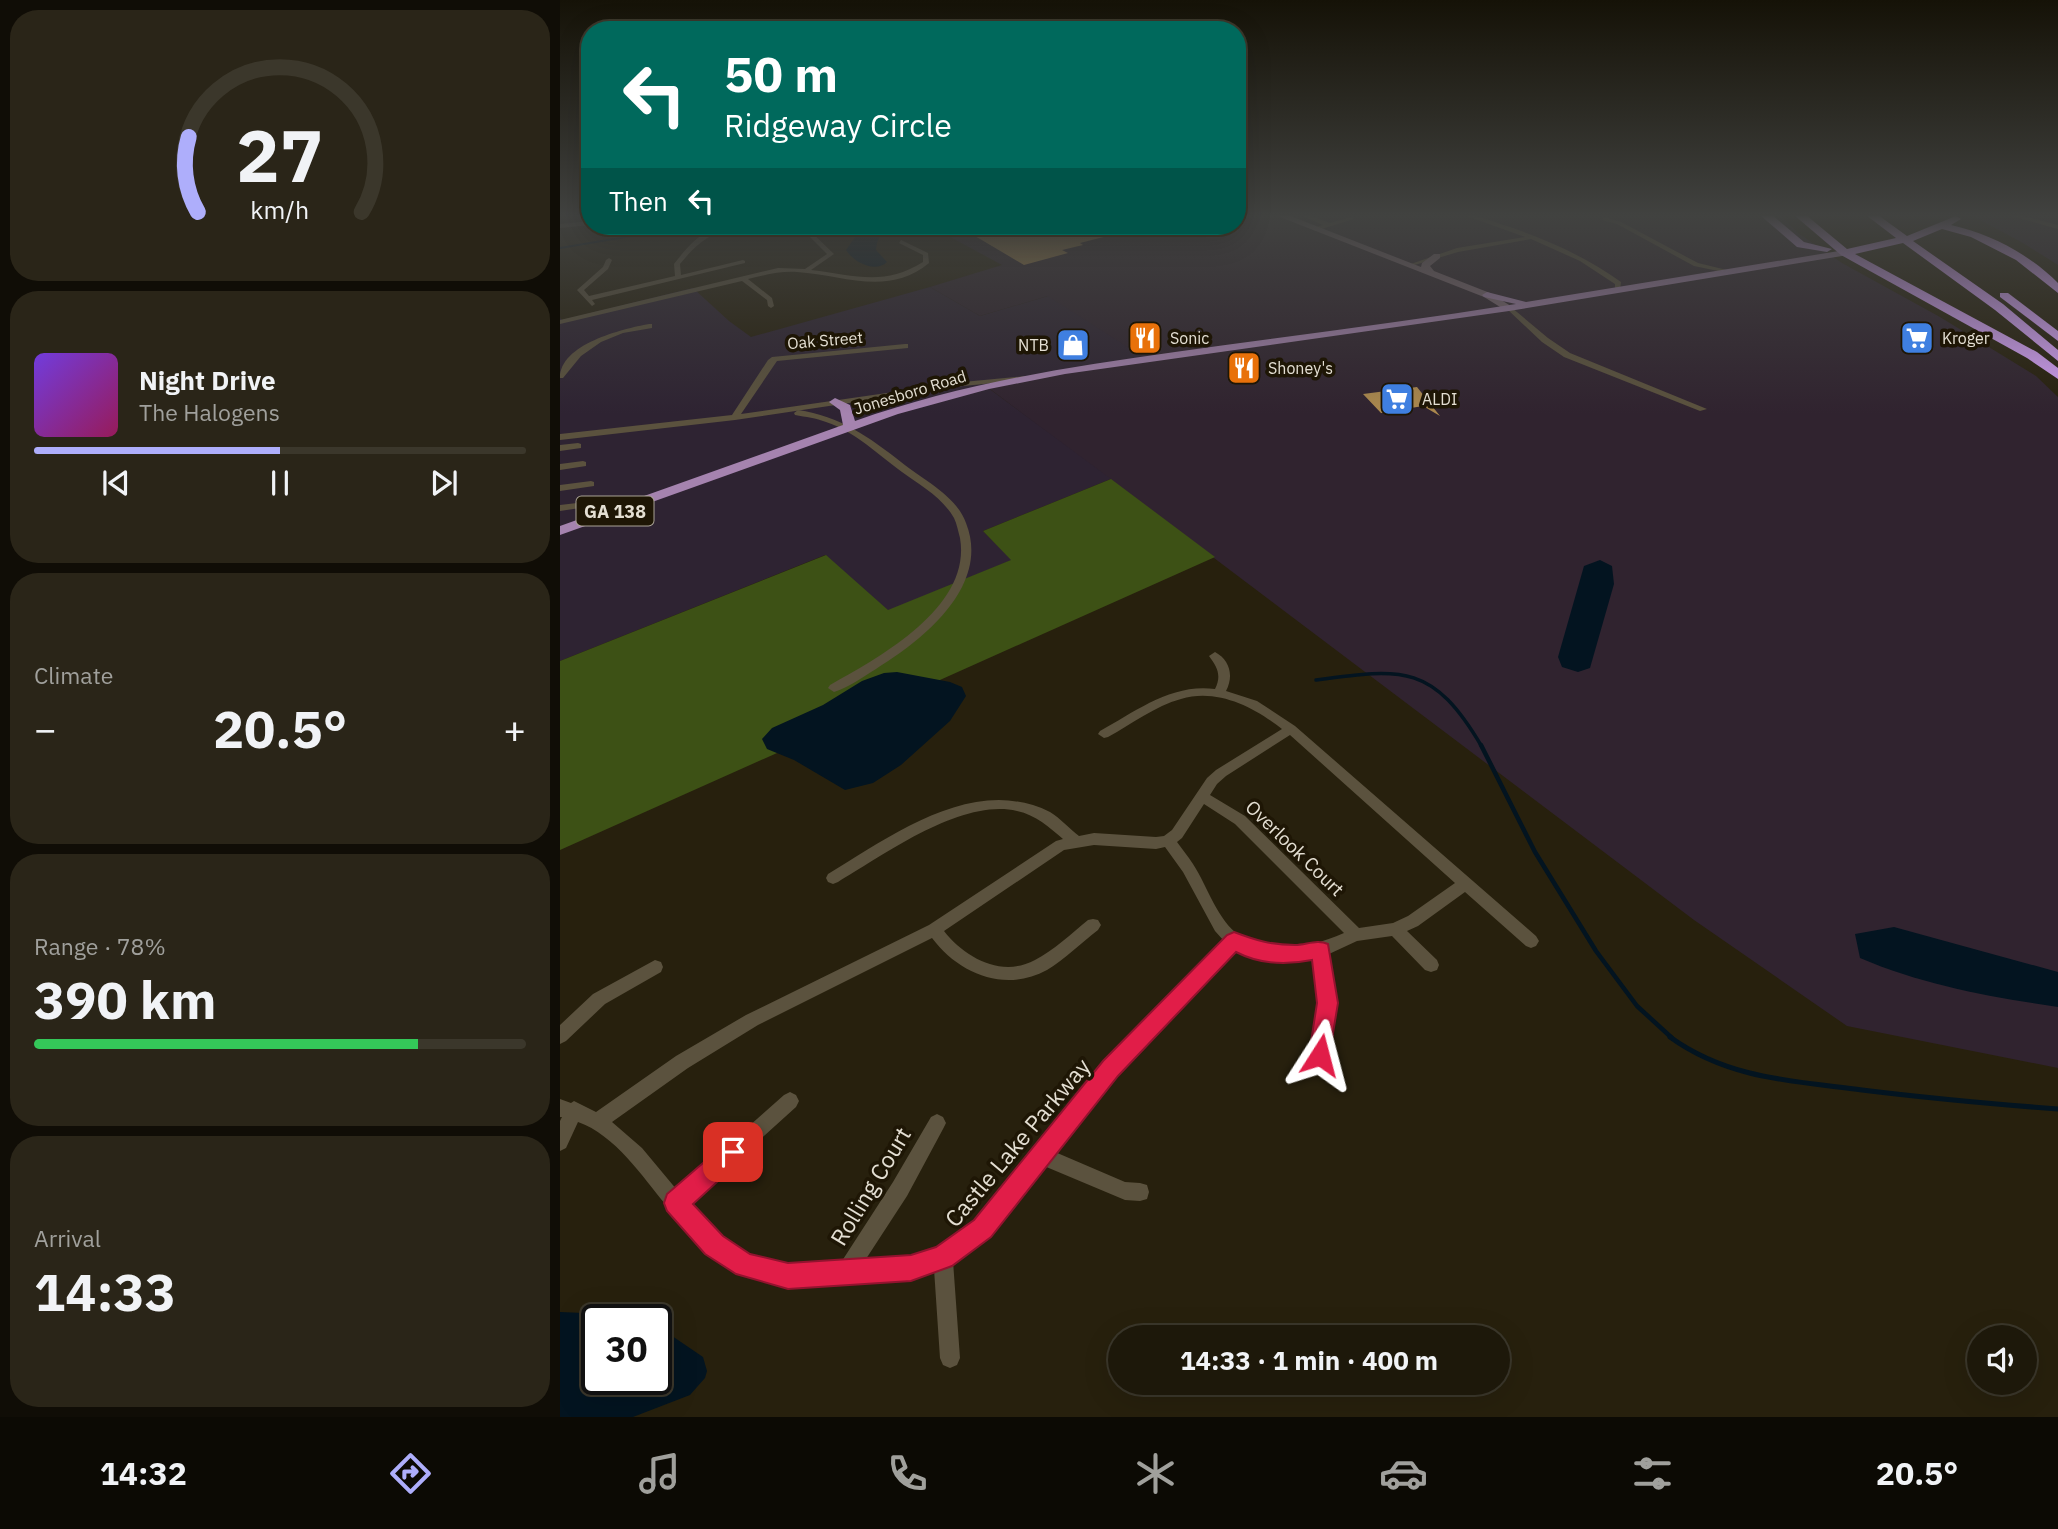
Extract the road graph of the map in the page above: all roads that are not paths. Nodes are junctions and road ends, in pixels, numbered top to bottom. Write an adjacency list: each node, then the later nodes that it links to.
1 (590, 281): 17 (street)
2 (661, 281): 17 (street)
3 (730, 281): 21 (street)
4 (747, 281): 19 (street)
5 (1450, 281): 16 (street)
6 (1617, 281): 15 (street)
7 (1626, 281): 14 (street)
8 (1634, 281): 13 (main road)
9 (1669, 281): 13 (main road, Jonesboro Road / GA 138)
10 (1897, 281): 28 (highway)
11 (1963, 281): 27 (highway)
12 (1984, 281): 25 (highway)
13 (1649, 285): 14 (main road, Jonesboro Road / GA 138)
14 (1636, 287): 15 (main road, Jonesboro Road / GA 138)
15 (1617, 290): 18 (main road, Jonesboro Road / GA 138)
16 (1482, 293): 18 (main road); 20 (street); 22 (main road)
17 (587, 299): 21 (street)
18 (1535, 304): 20 (main road, Jonesboro Road / GA 138)
19 (771, 306)
20 (1509, 308): 22 (main road, Jonesboro Road / GA 138); 32 (street)
21 (599, 313): 23 (street)
22 (1474, 313): 30 (main road, Jonesboro Road / GA 138)
23 (560, 322)
24 (649, 326): 29 (street)
25 (2058, 337)
26 (905, 346): 34 (street, Oak Street)
27 (2058, 357)
28 (2058, 375)
29 (560, 376)
30 (1026, 378): 31 (street, Jonesboro Road); 36 (main road, Jonesboro Road / GA 138)
31 (835, 402): 33 (street, Jonesboro Road); 36 (main road)
32 (1703, 409)
33 (763, 413): 34 (street, Jonesboro Road); 35 (street, Jonesboro Road)
34 (735, 417): 37 (street, Jonesboro Road)
35 (829, 419): 36 (street, Jonesboro Road); 38 (main road)
36 (850, 427): 38 (main road, GA 138); 49 (street)
37 (560, 437)
38 (808, 442): 47 (main road, GA 138)
39 (578, 446): 40 (street)
40 (560, 448)
41 (583, 464): 42 (street)
42 (560, 467)
43 (591, 484): 44 (street)
44 (560, 489)
45 (577, 506): 46 (street)
46 (560, 508)
47 (560, 531)
48 (1215, 656): 50 (street)
49 (834, 688)
50 (1218, 694): 51 (street); 52 (street)
51 (1291, 729): 53 (street); 57 (street)
52 (1104, 734)
53 (1202, 796): 55 (street); 61 (street, Overlook Court)
54 (1075, 841): 55 (street); 56 (street); 60 (street)
55 (1167, 841): 62 (street)
56 (833, 878)
57 (1466, 883): 59 (street); 63 (street)
58 (1093, 925): 60 (street)
59 (1395, 929): 61 (street); 65 (street)
60 (934, 930): 71 (street)
61 (1356, 935): 64 (street)
62 (1234, 941): 64 (street); 74 (street, Castle Lake Parkway)
63 (1531, 941)
64 (1321, 950): 68 (street)
65 (1431, 965)
66 (655, 967): 67 (street)
67 (560, 1035)
68 (1320, 1055)
69 (790, 1101): 76 (street)
70 (567, 1109): 71 (street, Castle Lake Parkway); 73 (street, Castle Lake Parkway)
71 (598, 1121): 76 (street, Castle Lake Parkway)
72 (937, 1122): 78 (street, Rolling Court)
73 (560, 1142)
74 (1039, 1155): 75 (street); 77 (street, Castle Lake Parkway)
75 (1140, 1192)
76 (676, 1203): 78 (street, Castle Lake Parkway)
77 (943, 1257): 78 (street, Castle Lake Parkway); 79 (street)
78 (845, 1274)
79 (950, 1358)

